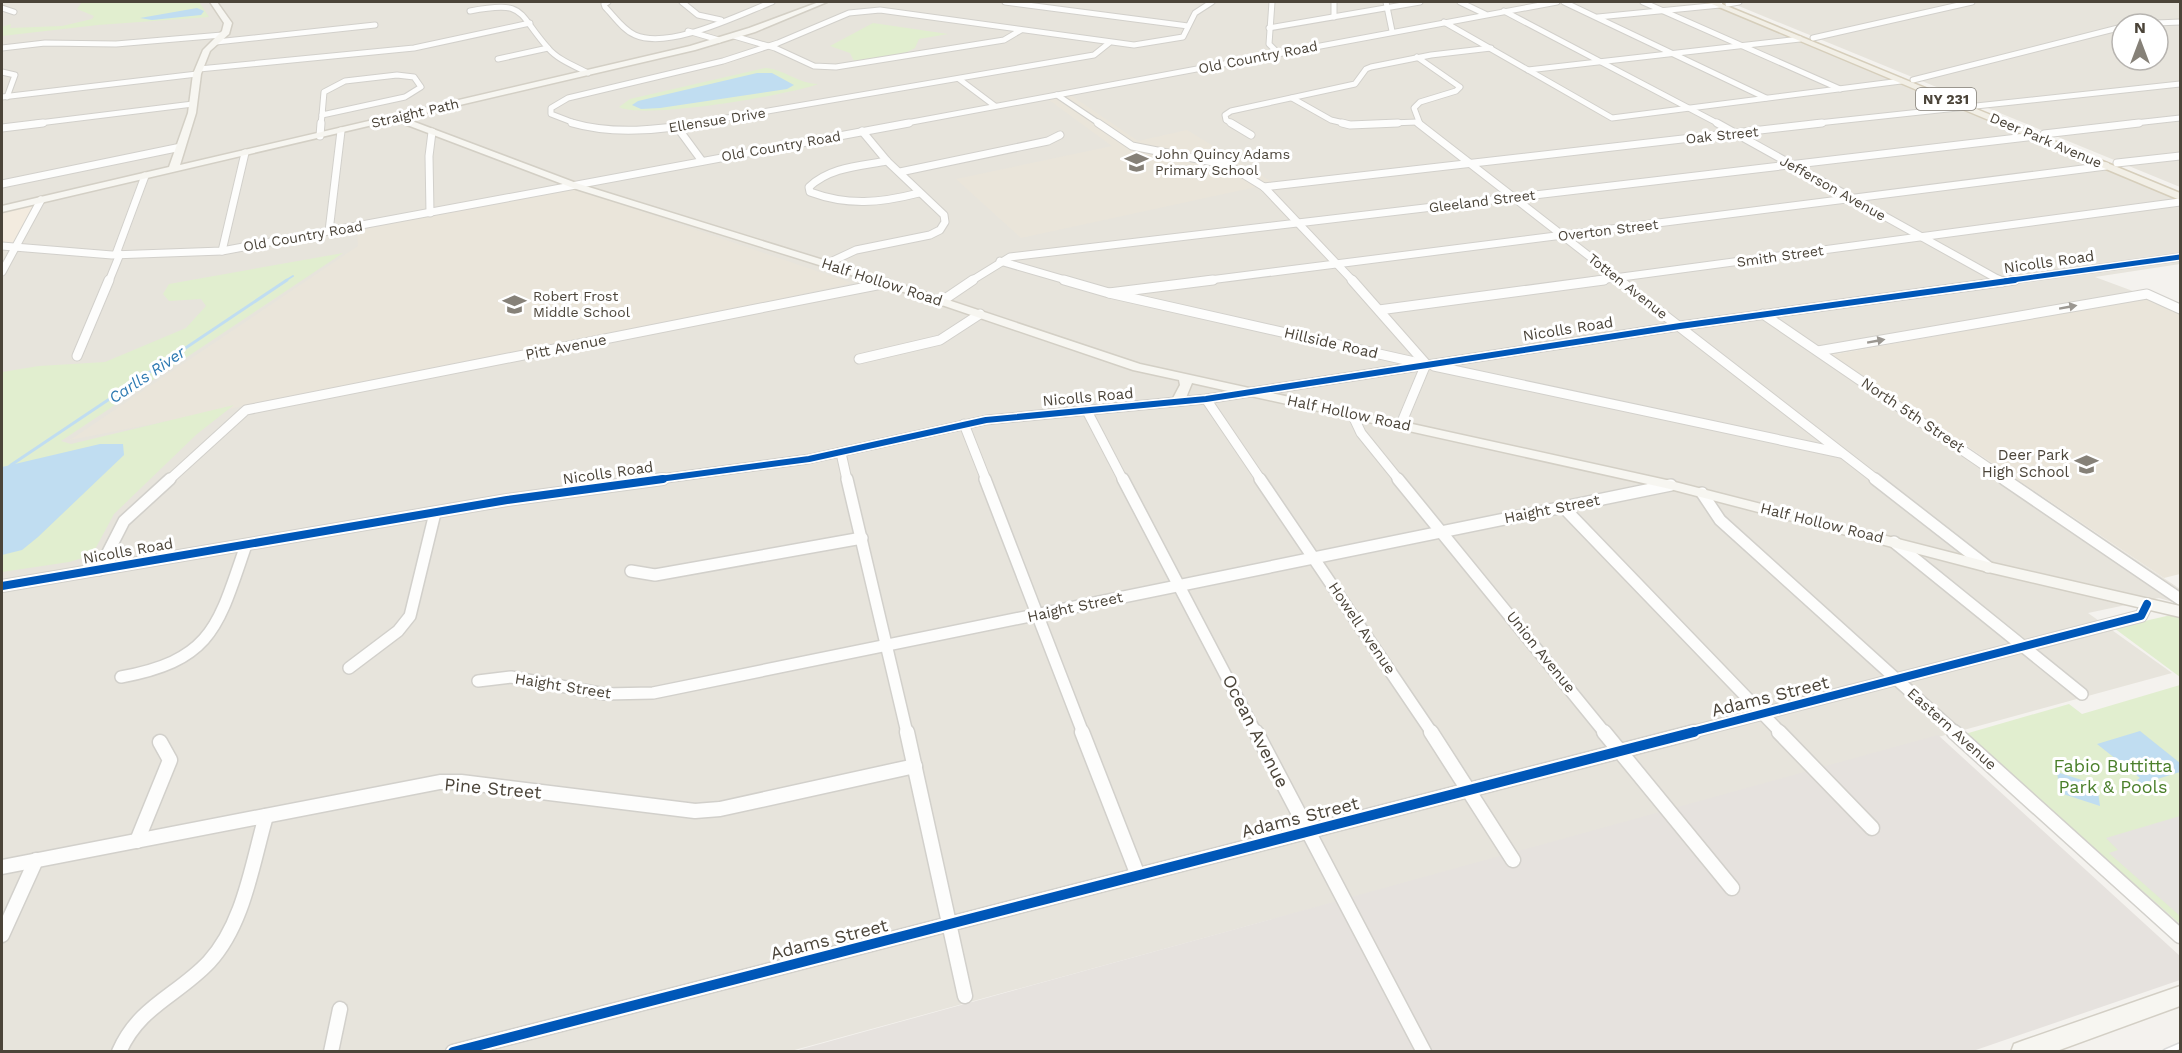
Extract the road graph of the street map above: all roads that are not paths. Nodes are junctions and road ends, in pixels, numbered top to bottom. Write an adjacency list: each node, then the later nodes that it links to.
1 (214, 2): 41 (street)
2 (608, 2): 37 (street)
3 (682, 2): 28 (street)
4 (772, 2): 28 (street)
5 (824, 2): 40 (street, Straight Path)
6 (1005, 2): 33 (street)
7 (1212, 2): 33 (street)
8 (1272, 2): 34 (street)
9 (1334, 2): 26 (street)
10 (1420, 2): 18 (street)
11 (1460, 2): 25 (street)
12 (1557, 2): 23 (street, Old Country Road)
13 (1564, 2): 27 (street)
14 (1643, 2): 21 (street)
15 (1972, 2): 42 (street)
16 (1724, 3): 21 (street); 42 (main road, Deer Park Avenue / NY 231); 43 (main road, Deer Park Avenue / NY 231)
17 (891, 4): 20 (street)
18 (1387, 4): 26 (street); 38 (street)
19 (2, 8): 24 (street)
20 (880, 10): 35 (street); 47 (street)
21 (1663, 10): 27 (street); 46 (street)
22 (470, 11): 31 (street)
23 (1504, 11): 25 (street, Old Country Road); 55 (street, Jefferson Avenue)
24 (14, 12)
25 (1485, 14): 29 (street, Old Country Road)
26 (1334, 17): 34 (street)
27 (1598, 17): 52 (street)
28 (721, 20): 37 (street)
29 (1443, 22): 38 (street, Old Country Road); 50 (street)
30 (305, 23): 39 (street)
31 (530, 23): 49 (street); 57 (street)
32 (375, 25): 39 (street)
33 (1188, 26): 45 (street)
34 (1269, 28): 51 (street)
35 (1021, 30): 45 (street); 47 (street)
36 (2110, 30): 61 (street)
37 (688, 31): 44 (street)
38 (1392, 31): 51 (street, Old Country Road)
39 (300, 34): 41 (street)
40 (734, 36): 44 (street, Straight Path); 47 (street)
41 (219, 38): 48 (street); 57 (street)
42 (1813, 38): 61 (main road, Deer Park Avenue / NY 231)
43 (1800, 39): 46 (street); 62 (main road, Deer Park Avenue / NY 231)
44 (719, 40): 59 (street, Straight Path)
45 (1109, 43): 60 (street, Ellensue Drive)
46 (1742, 45): 52 (street); 64 (street)
47 (768, 46): 77 (street, Ellensue Drive)
48 (2, 48)
49 (548, 48): 54 (street); 59 (street)
50 (1491, 48): 53 (street); 56 (street)
51 (1278, 53): 65 (street, Old Country Road)
52 (1673, 53): 55 (street); 68 (street)
53 (1417, 57): 67 (street); 76 (street)
54 (498, 59)
55 (1601, 61): 56 (street); 72 (street, Jefferson Avenue)
56 (1528, 70): 72 (street)
57 (198, 71): 66 (street); 69 (street)
58 (2, 72): 66 (street)
59 (588, 73): 74 (street, Straight Path)
60 (959, 79): 70 (street); 77 (street, Ellensue Drive)
61 (1913, 80): 71 (main road, Deer Park Avenue / NY 231)
62 (1901, 81): 64 (street); 71 (main road, Deer Park Avenue / NY 231)
63 (2181, 84): 71 (street, Oak Street)
64 (1840, 89): 68 (street)
65 (1057, 95): 70 (street, Old Country Road); 100 (street)
66 (4, 97)
67 (1292, 98): 76 (street); 84 (street)
68 (1767, 98): 72 (street)
69 (194, 104): 78 (street); 87 (street)
70 (995, 106): 80 (street, Old Country Road)
71 (1972, 106): 82 (street, Oak Street); 85 (main road, Deer Park Avenue / NY 231)
72 (1690, 108): 82 (street, Jefferson Avenue)
73 (322, 115): 73 (street); 86 (street)
74 (396, 118): 79 (street, Straight Path); 81 (street, Half Hollow Road)
75 (2181, 118): 85 (street, Gleeland Street)
76 (1417, 122): 92 (street, Totten Avenue)
77 (677, 127): 90 (street)
78 (2, 128)
79 (341, 131): 86 (street, Straight Path); 111 (street)
80 (862, 131): 90 (street, Old Country Road); 91 (street)
81 (432, 132): 99 (street, Half Hollow Road); 109 (street)
82 (1736, 134): 92 (street, Oak Street); 93 (street, Jefferson Avenue)
83 (1060, 135): 96 (street)
84 (1251, 135)
85 (2040, 135): 93 (street, Gleeland Street); 94 (main road, Deer Park Avenue / NY 231)
86 (320, 136): 88 (street, Straight Path)
87 (181, 147): 95 (street); 98 (street)
88 (245, 153): 95 (street, Straight Path); 116 (street)
89 (2181, 156): 94 (street, Overton Street)
90 (702, 161): 99 (street, Old Country Road)
91 (887, 161): 96 (street); 102 (street)
92 (1470, 163): 100 (street, Oak Street); 103 (street, Totten Avenue)
93 (1791, 164): 103 (street, Gleeland Street); 105 (street, Jefferson Avenue)
94 (2112, 164): 101 (main road, Deer Park Avenue / NY 231); 104 (main road, Deer Park Avenue / NY 231); 105 (street, Overton Street)
95 (173, 170): 97 (street, Straight Path)
96 (900, 172): 102 (street)
97 (146, 176): 106 (street, Straight Path); 117 (street)
98 (2, 184)
99 (576, 186): 109 (street, Old Country Road); 121 (street, Half Hollow Road)
100 (1264, 187): 110 (street)
101 (2181, 189)
102 (918, 193): 121 (street)
103 (1514, 197): 110 (street, Gleeland Street); 112 (street, Totten Avenue)
104 (2181, 197)
105 (1853, 198): 112 (street, Overton Street); 113 (street, Jefferson Avenue)
106 (41, 200): 108 (street, Straight Path); 115 (street)
107 (2181, 202): 113 (street, Smith Street)
108 (2, 210)
109 (430, 213): 111 (street, Old Country Road)
110 (1299, 223): 119 (street, Gleeland Street); 120 (street)
111 (329, 231): 116 (street, Old Country Road)
112 (1564, 235): 120 (street, Overton Street); 123 (street, Totten Avenue)
113 (1922, 237): 123 (street, Smith Street); 124 (street, Jefferson Avenue)
114 (2, 246): 115 (street, Old Country Road)
115 (14, 248): 117 (street, Old Country Road); 122 (street)
116 (222, 251): 117 (street, Old Country Road)
117 (118, 254): 134 (street)
118 (2181, 257): 124 (street, Nicolls Road)
119 (1000, 261): 126 (street, Hillside Road); 127 (street, Gleeland Street)
120 (1337, 263): 126 (street, Overton Street); 129 (street)
121 (826, 264): 125 (street, Half Hollow Road)
122 (2, 272)
123 (1618, 278): 129 (street, Smith Street); 132 (street, Totten Avenue)
124 (2002, 282): 131 (street, Nicolls Road)
125 (887, 283): 127 (street, Half Hollow Road); 157 (street, Pitt Avenue)
126 (1109, 293): 136 (street, Hillside Road)
127 (942, 302): 130 (street, Half Hollow Road)
128 (2181, 309): 133 (street, one-way to 128)
129 (1380, 310): 136 (street)
130 (980, 314): 135 (street); 137 (street, Half Hollow Road)
131 (1763, 314): 132 (street, Nicolls Road); 133 (street, North 5th Street)
132 (1680, 326): 136 (street, Nicolls Road); 146 (street, Totten Avenue)
133 (1818, 351): 161 (street, North 5th Street)
134 (77, 356)
135 (859, 359)
136 (1426, 364): 138 (street, Nicolls Road); 144 (street); 146 (street, Hillside Road)
137 (1185, 379): 138 (street, Half Hollow Road); 140 (street)
138 (1250, 392): 139 (street, Nicolls Road); 142 (street, Half Hollow Road)
139 (1206, 399): 140 (street, Nicolls Road); 155 (street, Howell Avenue)
140 (1178, 402): 141 (street, Nicolls Road)
141 (1087, 411): 143 (street, Nicolls Road); 159 (street, Ocean Avenue)
142 (1352, 414): 144 (street, Half Hollow Road); 151 (street, Union Avenue)
143 (964, 424): 145 (street, Nicolls Road); 164 (street)
144 (1401, 424): 147 (street, Half Hollow Road)
145 (841, 453): 150 (street, Nicolls Road); 152 (street)
146 (1841, 453): 156 (street, Totten Avenue)
147 (1671, 485): 148 (street, Half Hollow Road); 149 (street, Haight Street)
148 (1702, 493): 153 (street, Half Hollow Road); 169 (street, Eastern Avenue)
149 (1563, 507): 151 (street, Haight Street); 172 (street)
150 (435, 513): 154 (street, Nicolls Road); 167 (street)
151 (1442, 531): 155 (street, Haight Street); 174 (street, Union Avenue)
152 (862, 538): 158 (street); 165 (street)
153 (1891, 540): 156 (street, Half Hollow Road); 166 (street)
154 (246, 545): 157 (street, Nicolls Road); 168 (street)
155 (1314, 558): 159 (street, Haight Street); 176 (street, Howell Avenue)
156 (1988, 567): 162 (street, Half Hollow Road)
157 (99, 570): 160 (street, Nicolls Road)
158 (631, 571)
159 (1180, 585): 164 (street, Haight Street); 179 (street, Ocean Avenue)
160 (2, 586)
161 (2181, 599)
162 (2147, 604): 163 (street, Half Hollow Road); 166 (street, Adams Street)
163 (2181, 612)
164 (1038, 615): 165 (street, Haight Street); 184 (street)
165 (885, 644): 170 (street, Haight Street); 175 (street)
166 (2024, 646): 169 (street, Adams Street); 171 (street)
167 (349, 668)
168 (121, 677)
169 (1896, 679): 172 (street, Adams Street); 188 (street, Eastern Avenue)
170 (478, 681)
171 (2082, 694)
172 (1763, 712): 174 (street, Adams Street); 178 (street)
173 (160, 742): 180 (street)
174 (1621, 750): 176 (street, Adams Street); 185 (street, Union Avenue)
175 (915, 766): 177 (street, Pine Street); 186 (street)
176 (1471, 790): 179 (street, Adams Street); 182 (street, Howell Avenue)
177 (266, 816): 180 (street, Pine Street); 192 (street)
178 (1872, 828)
179 (1307, 830): 184 (street, Adams Street); 195 (street, Ocean Avenue)
180 (137, 841): 181 (street, Pine Street)
181 (36, 860): 183 (street, Pine Street); 187 (street)
182 (1513, 860)
183 (2, 867)
184 (1137, 873): 186 (street, Adams Street)
185 (1732, 888)
186 (949, 924): 189 (street); 194 (street, Adams Street)
187 (2, 935)
188 (2181, 936)
189 (965, 996)
190 (2181, 996): 196 (street)
191 (340, 1009): 193 (street)
192 (119, 1052)
193 (331, 1052)
194 (453, 1052)
195 (1424, 1052)
196 (2022, 1052)

